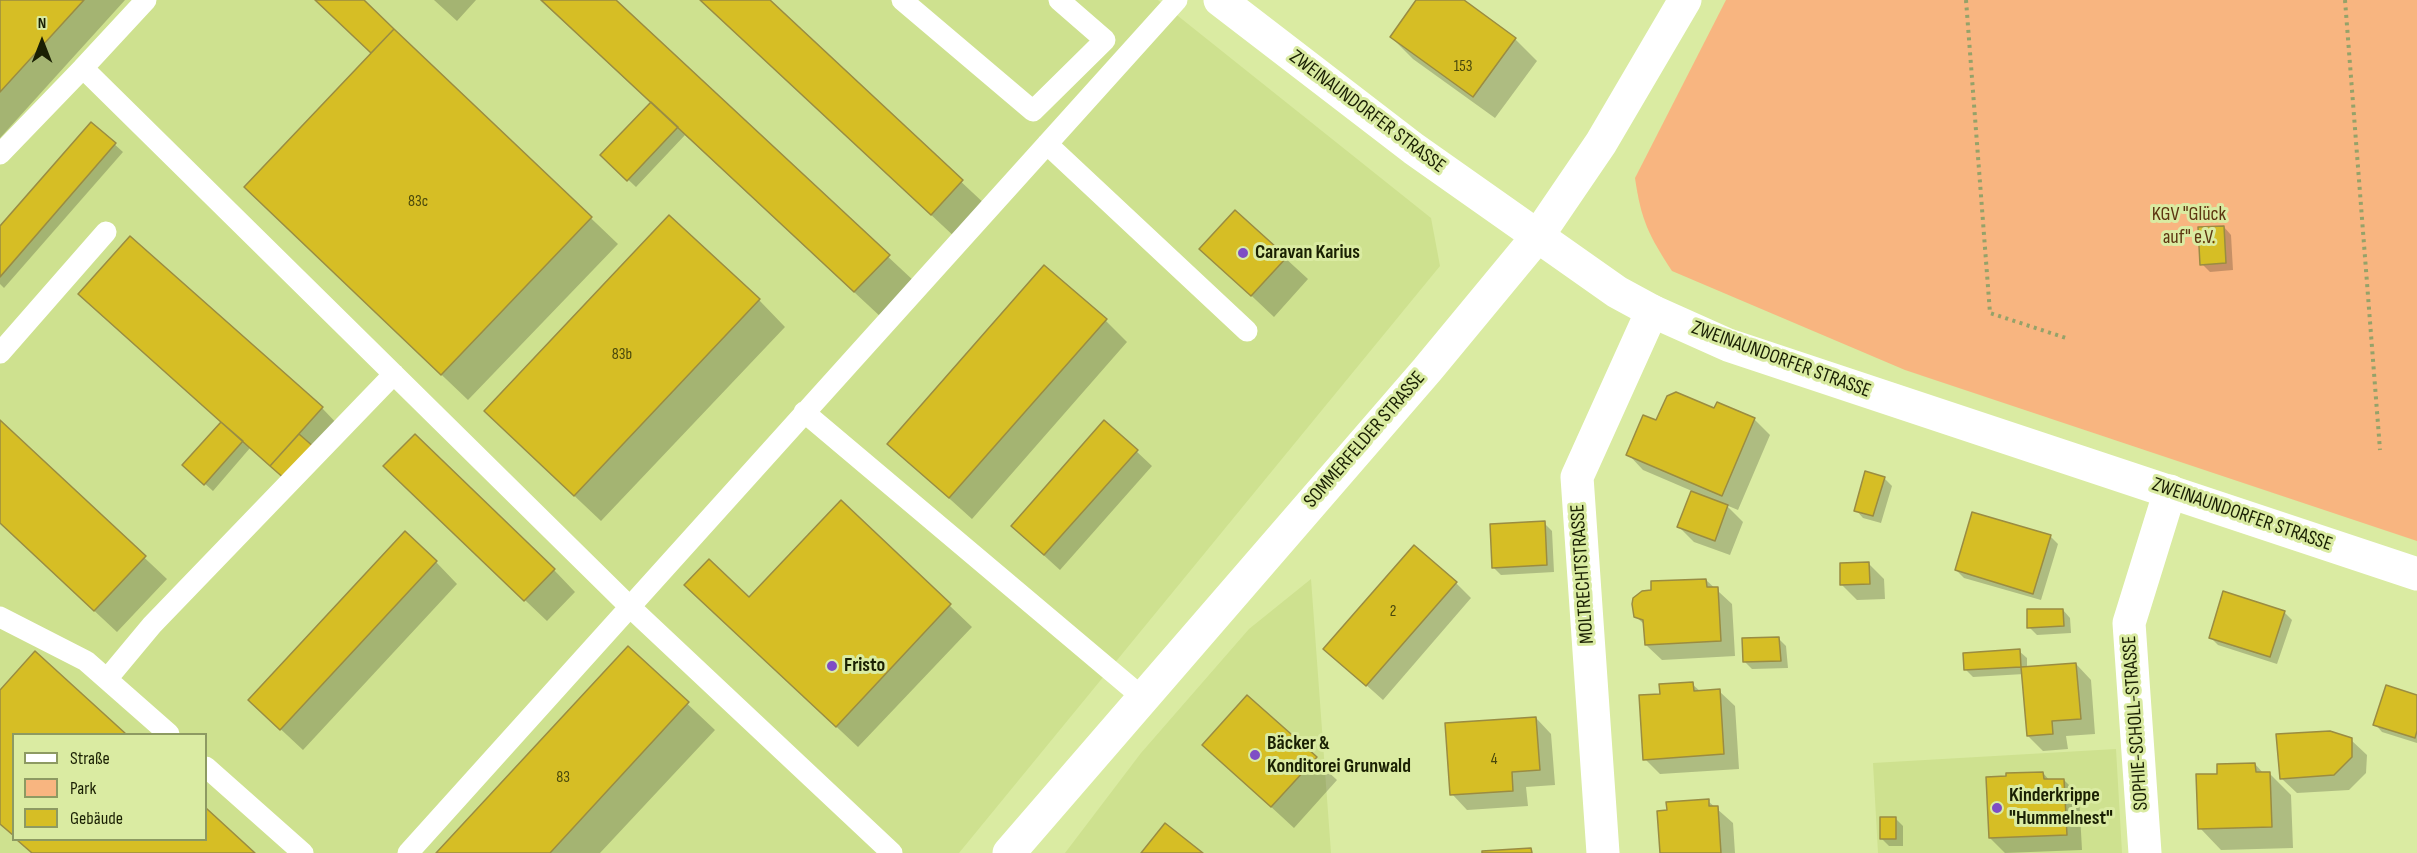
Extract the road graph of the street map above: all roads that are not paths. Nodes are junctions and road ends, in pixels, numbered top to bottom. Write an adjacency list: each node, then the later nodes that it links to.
1 (146, 0): 7 (lane)
2 (903, 0): 3 (lane)
3 (1059, 0)
4 (1177, 0): 8 (lane)
5 (1220, 0): 11 (street, ZWEINAUNDORFER STRASSE)
6 (1685, 0): 11 (street, SOMMERFELDER STRASSE)
7 (83, 68): 9 (lane); 15 (lane)
8 (1047, 144): 13 (lane); 16 (lane)
9 (0, 154)
10 (106, 232): 14 (lane)
11 (1537, 237): 12 (street, ZWEINAUNDORFER STRASSE); 22 (street, SOMMERFELDER STRASSE)
12 (1652, 311): 17 (street, ZWEINAUNDORFER STRASSE); 29 (street, MOLTRECHTSTRASSE)
13 (1247, 331)
14 (0, 353)
15 (394, 374): 19 (lane); 21 (lane)
16 (804, 412): 19 (lane); 22 (lane)
17 (2170, 491): 18 (street, ZWEINAUNDORFER STRASSE); 30 (street, SOPHIE-SCHOLL-STRASSE)
18 (2417, 574)
19 (629, 606): 26 (lane); 27 (lane)
20 (0, 617): 21 (lane)
21 (107, 679): 23 (lane)
22 (1142, 697): 28 (street, SOMMERFELDER STRASSE)
23 (167, 733)
24 (207, 768): 25 (lane)
25 (303, 853)
26 (408, 853)
27 (892, 853)
28 (1009, 853)
29 (1603, 853)
30 (2145, 853)

